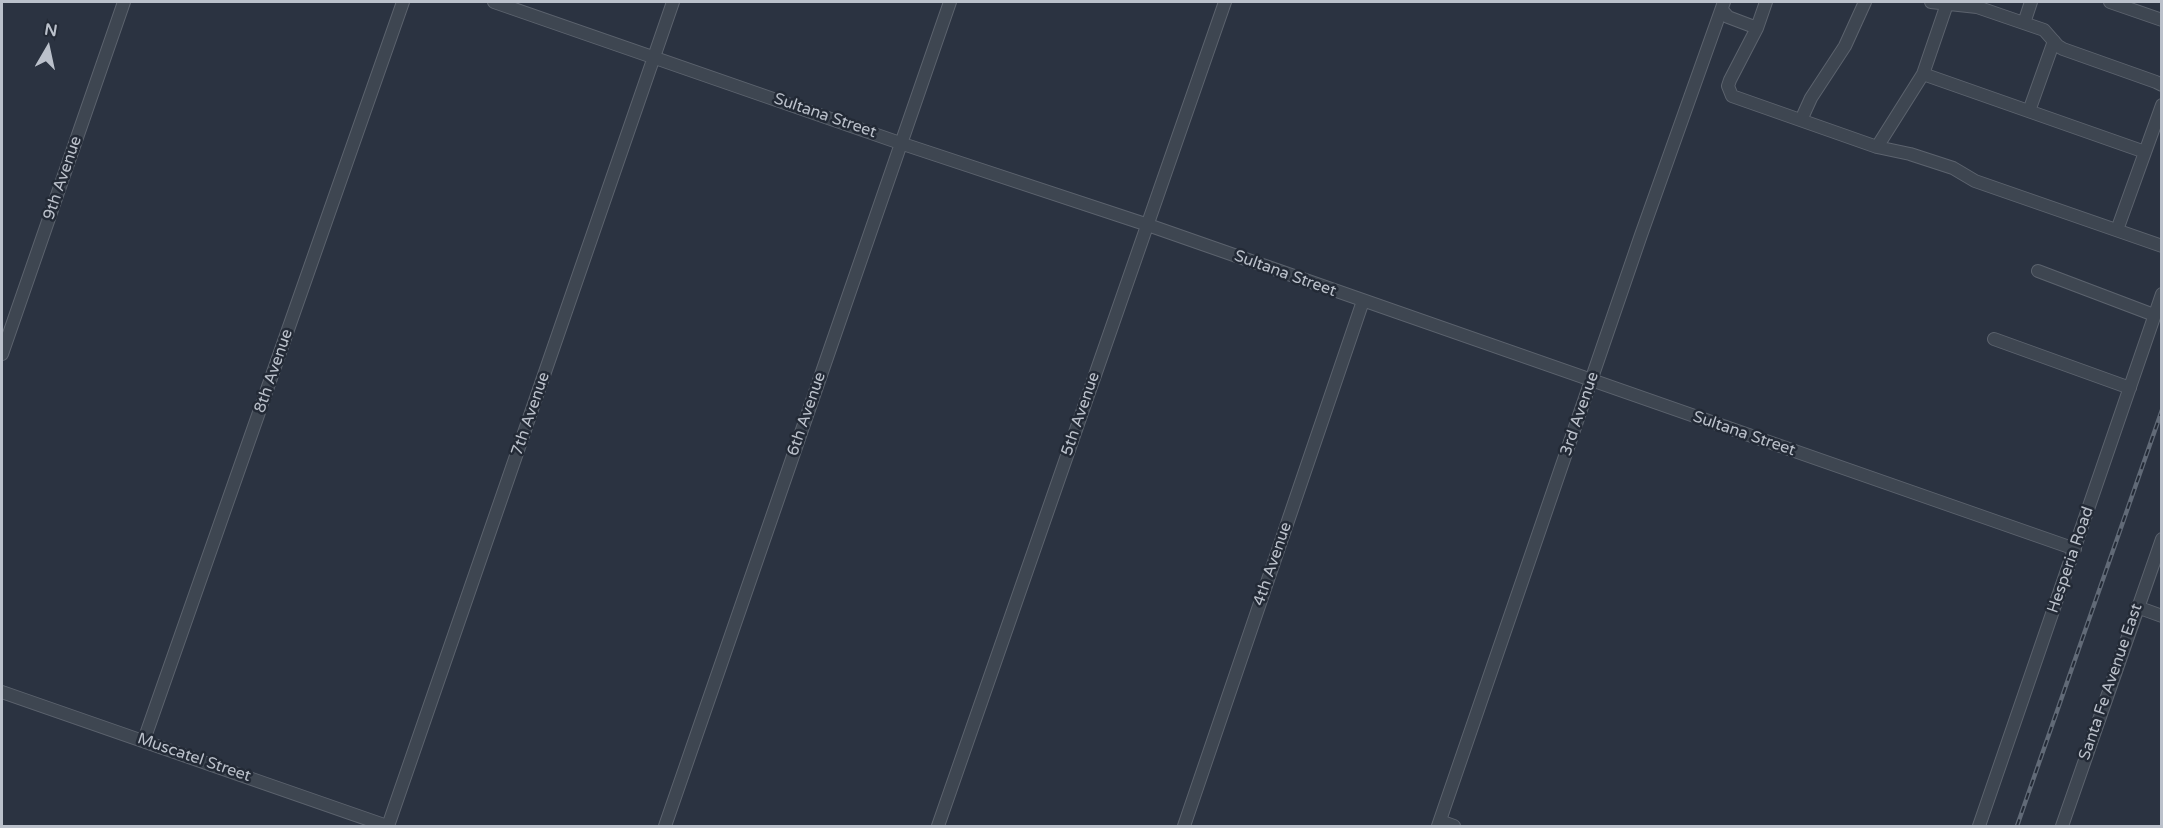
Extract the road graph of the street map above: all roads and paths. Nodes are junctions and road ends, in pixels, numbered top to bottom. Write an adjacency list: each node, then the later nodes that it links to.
1 (124, 2): 35 (street, 9th Avenue)
2 (403, 2): 43 (street, 8th Avenue)
3 (494, 2): 18 (street, Sultana Street)
4 (673, 2): 18 (street, 7th Avenue)
5 (950, 2): 24 (street, 6th Avenue)
6 (1225, 2): 27 (street, 5th Avenue)
7 (1766, 2): 16 (street)
8 (1865, 2): 23 (street)
9 (1931, 2): 12 (street)
10 (2031, 2): 15 (street)
11 (2110, 2): 14 (street)
12 (1947, 4): 15 (street); 19 (street)
13 (1723, 6): 16 (street); 36 (street, 3rd Avenue)
14 (2162, 20)
15 (2024, 23): 17 (street)
16 (1758, 24): 23 (street)
17 (2054, 41): 20 (street); 22 (street)
18 (654, 56): 24 (street, Sultana Street); 45 (street, 7th Avenue)
19 (1923, 74): 22 (street); 25 (street)
20 (2162, 86)
21 (2162, 105): 26 (street)
22 (2029, 111): 26 (street)
23 (1801, 120): 25 (street)
24 (900, 142): 27 (street, Sultana Street); 46 (street, 6th Avenue)
25 (1877, 147): 28 (street)
26 (2145, 152): 28 (street)
27 (1148, 225): 32 (street, Sultana Street); 47 (street, 5th Avenue)
28 (2117, 231): 29 (street)
29 (2162, 246)
30 (2038, 272): 33 (street)
31 (2162, 294): 33 (street, Hesperia Road)
32 (1363, 301): 36 (street, Sultana Street); 48 (street, 4th Avenue)
33 (2154, 315): 37 (street, Hesperia Road)
34 (1994, 339): 37 (street)
35 (2, 354)
36 (1591, 380): 39 (street, Sultana Street); 44 (street, 3rd Avenue)
37 (2130, 388): 39 (street, Hesperia Road)
38 (2162, 539): 40 (street, Santa Fe Avenue East)
39 (2075, 549): 50 (street, Hesperia Road)
40 (2137, 607): 41 (street); 51 (street, Santa Fe Avenue East)
41 (2162, 615)
42 (2, 692): 43 (street, Muscatel Street)
43 (144, 740): 45 (street, Muscatel Street)
44 (1439, 824): 49 (street)
45 (387, 826)
46 (665, 826)
47 (938, 826)
48 (1184, 826)
49 (1454, 826)
50 (1979, 826)
51 (2062, 826)

